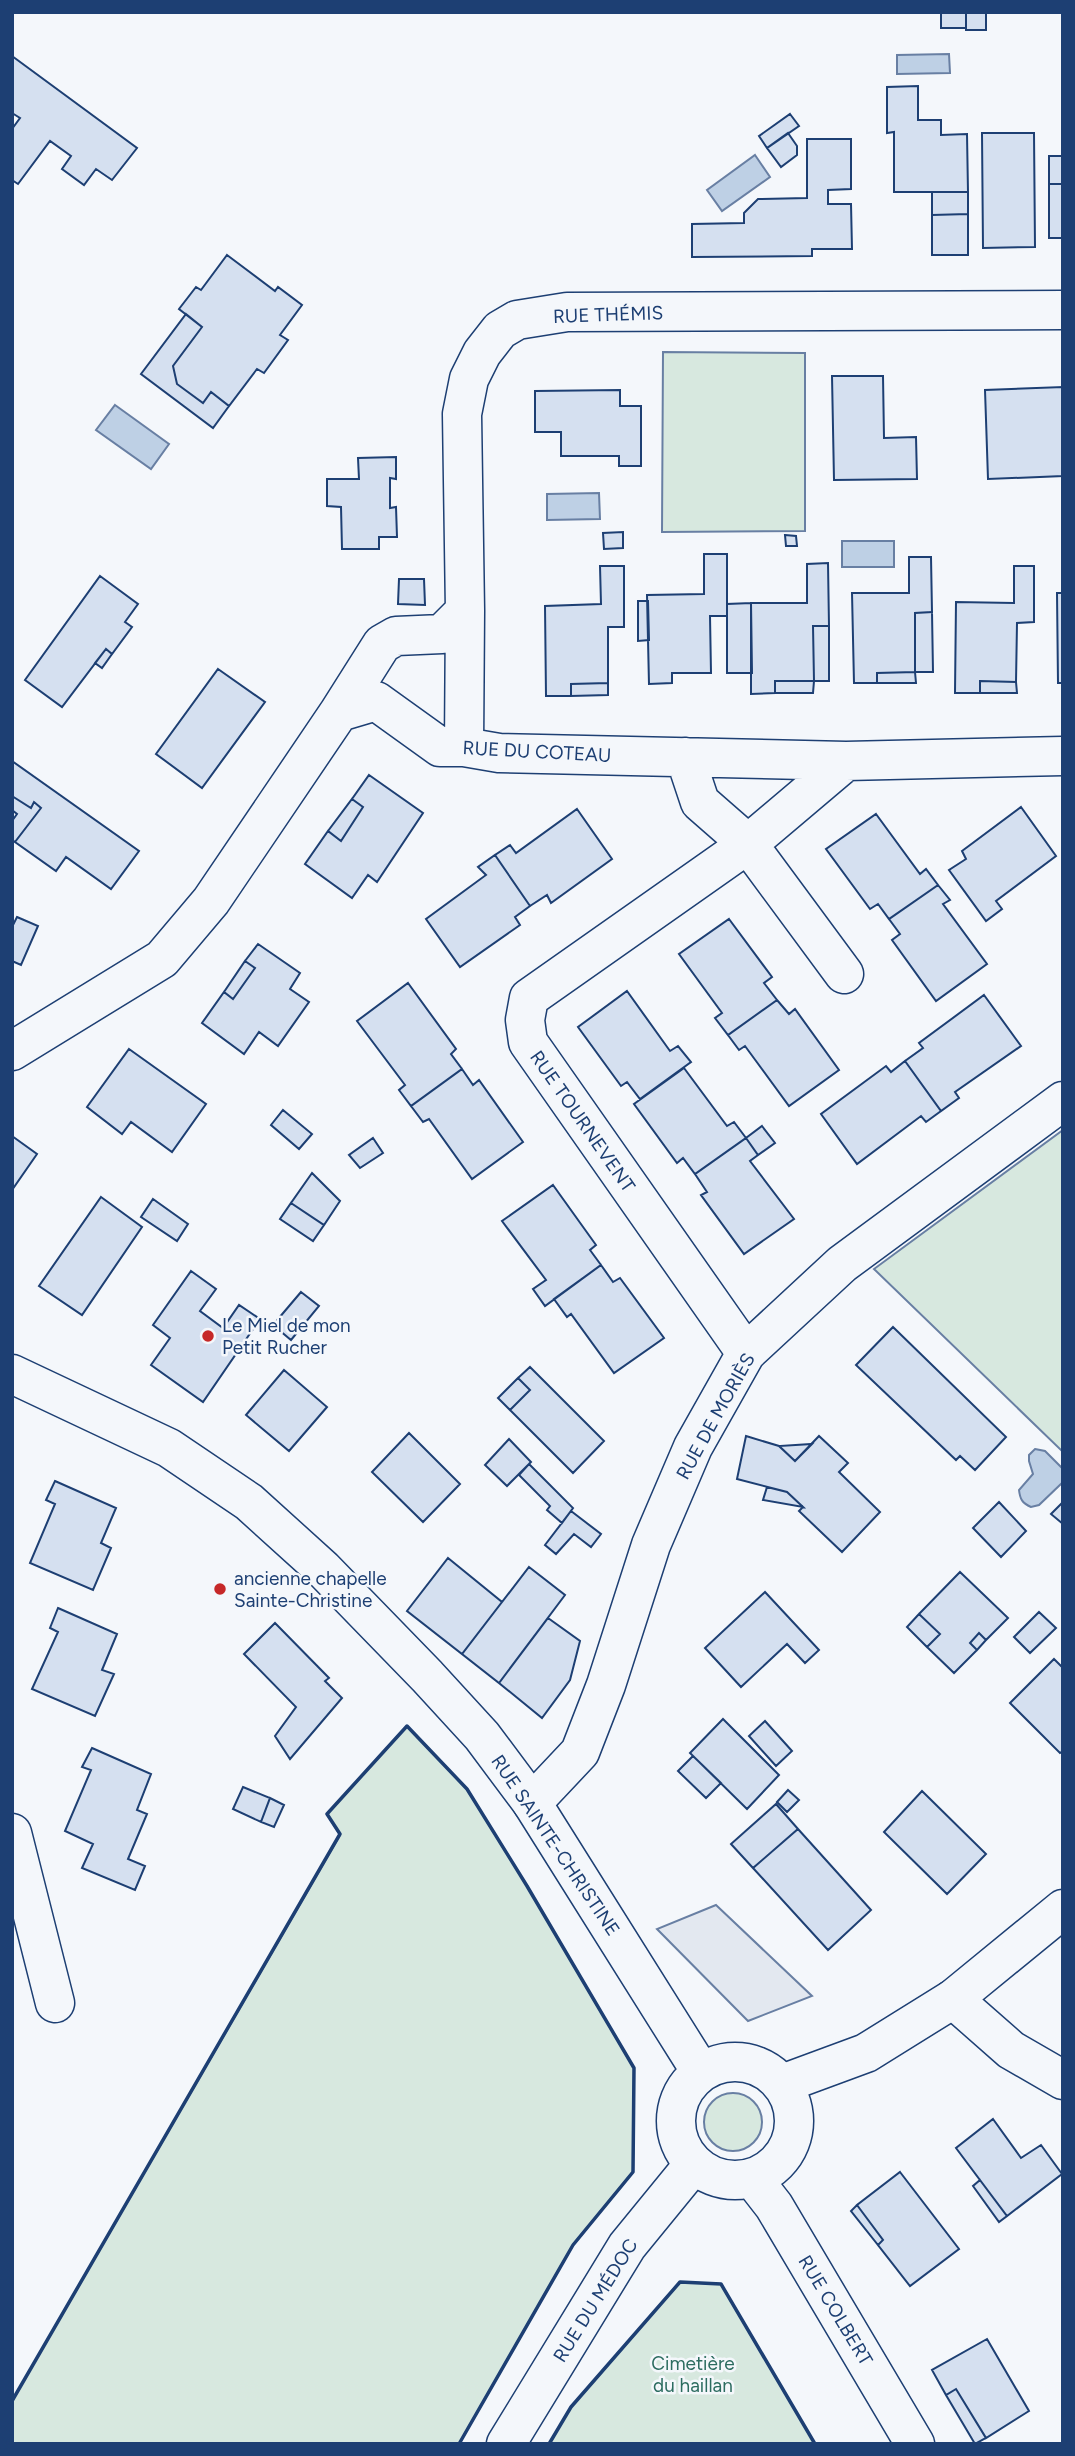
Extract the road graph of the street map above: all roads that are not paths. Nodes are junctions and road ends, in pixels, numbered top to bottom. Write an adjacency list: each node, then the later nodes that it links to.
1 (1063, 310): 2 (street, RUE THÉMIS)
2 (465, 611): 3 (street); 4 (street, RUE THÉMIS)
3 (339, 712): 4 (street, RUE DU COTEAU); 10 (street)
4 (464, 747): 5 (street, RUE DU COTEAU)
5 (685, 757): 7 (street, RUE DU COTEAU); 8 (street)
6 (1063, 757): 7 (street, RUE DU COTEAU)
7 (846, 761): 8 (street, RUE TOURNEVENT)
8 (748, 844): 9 (street); 12 (street, RUE TOURNEVENT)
9 (844, 974)
10 (12, 1051)
11 (1063, 1101): 12 (street, RUE DE MORIÈS)
12 (746, 1353): 14 (street, RUE DE MORIÈS)
13 (13, 1376): 14 (street, RUE SAINTE-CHRISTINE)
14 (532, 1803): 19 (street, RUE SAINTE-CHRISTINE)
15 (12, 1833): 18 (street)
16 (1063, 1909): 17 (street)
17 (953, 1999): 20 (street); 21 (street)
18 (55, 2003)
19 (701, 2072): 21 (street); 22 (street)
20 (1063, 2080)
21 (782, 2084): 23 (street)
22 (694, 2164): 23 (street); 24 (street, RUE DU MÉDOC)
23 (753, 2179): 25 (street, RUE COLBERT)
24 (506, 2444)
25 (915, 2444)

